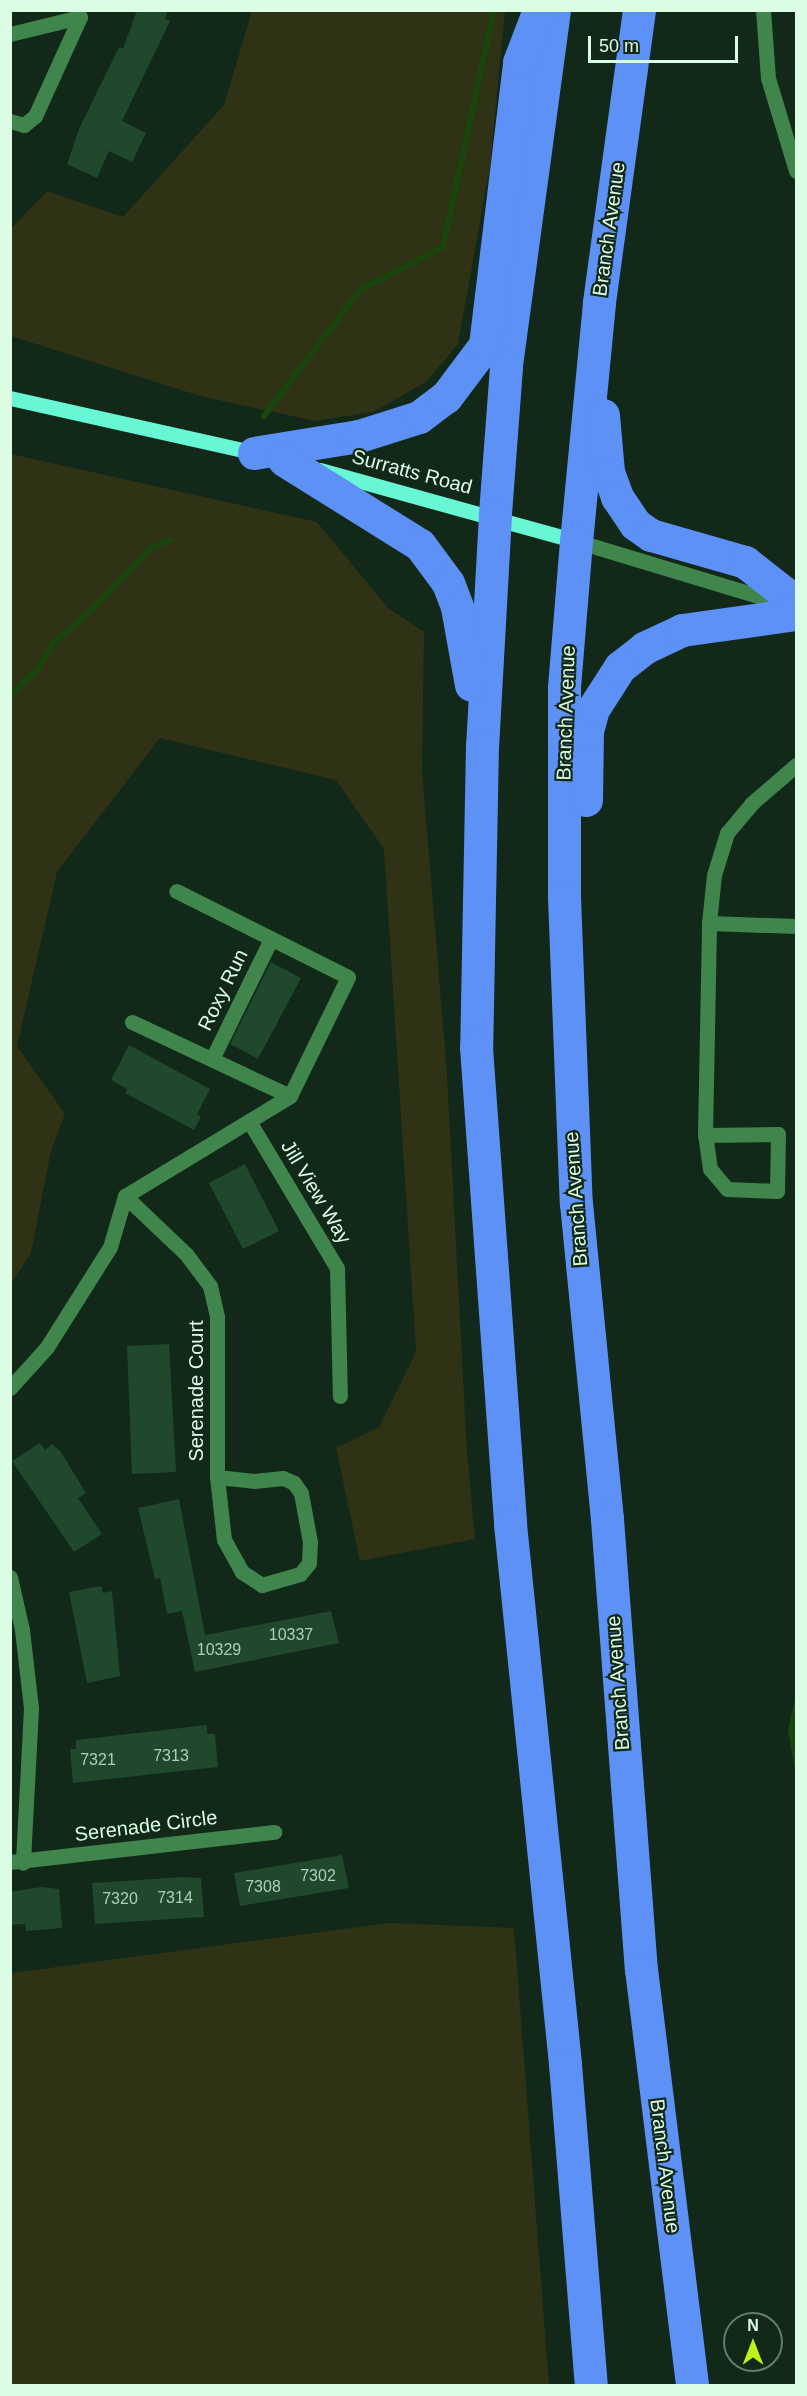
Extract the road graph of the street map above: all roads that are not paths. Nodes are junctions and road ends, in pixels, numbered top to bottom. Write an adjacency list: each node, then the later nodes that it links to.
1 (539, 10): 11 (highway)
2 (554, 10): 12 (highway)
3 (639, 10): 9 (highway, Branch Avenue)
4 (763, 10): 8 (street)
5 (82, 14): 6 (street); 7 (street)
6 (10, 34)
7 (10, 121)
8 (796, 171)
9 (598, 303): 13 (highway, Branch Avenue); 14 (highway)
10 (10, 398): 11 (main road, Surratts Road)
11 (269, 456): 12 (main road, Surratts Road); 17 (highway)
12 (495, 515): 13 (main road, Surratts Road); 17 (highway)
13 (576, 541): 15 (street, Surratts Road); 20 (highway, Branch Avenue)
14 (796, 602)
15 (796, 608)
16 (796, 614): 20 (highway)
17 (482, 745): 36 (highway)
18 (796, 765): 21 (street)
19 (176, 891): 23 (street)
20 (564, 897): 37 (highway, Branch Avenue)
21 (709, 923): 22 (street); 28 (street)
22 (796, 926)
23 (271, 939): 25 (street, Roxy Run); 26 (street)
24 (132, 1022): 25 (street)
25 (212, 1059): 26 (street)
26 (290, 1096): 27 (street)
27 (249, 1120): 29 (street); 31 (street, Jill View Way)
28 (705, 1135): 28 (street)
29 (125, 1196): 30 (street); 32 (street, Serenade Court)
30 (10, 1388)
31 (340, 1396)
32 (217, 1477): 32 (street, Serenade Court)
33 (10, 1577): 35 (street, Serenade Circle)
34 (274, 1832): 35 (street, Serenade Circle)
35 (17, 1863)
36 (591, 2385)
37 (692, 2385)

